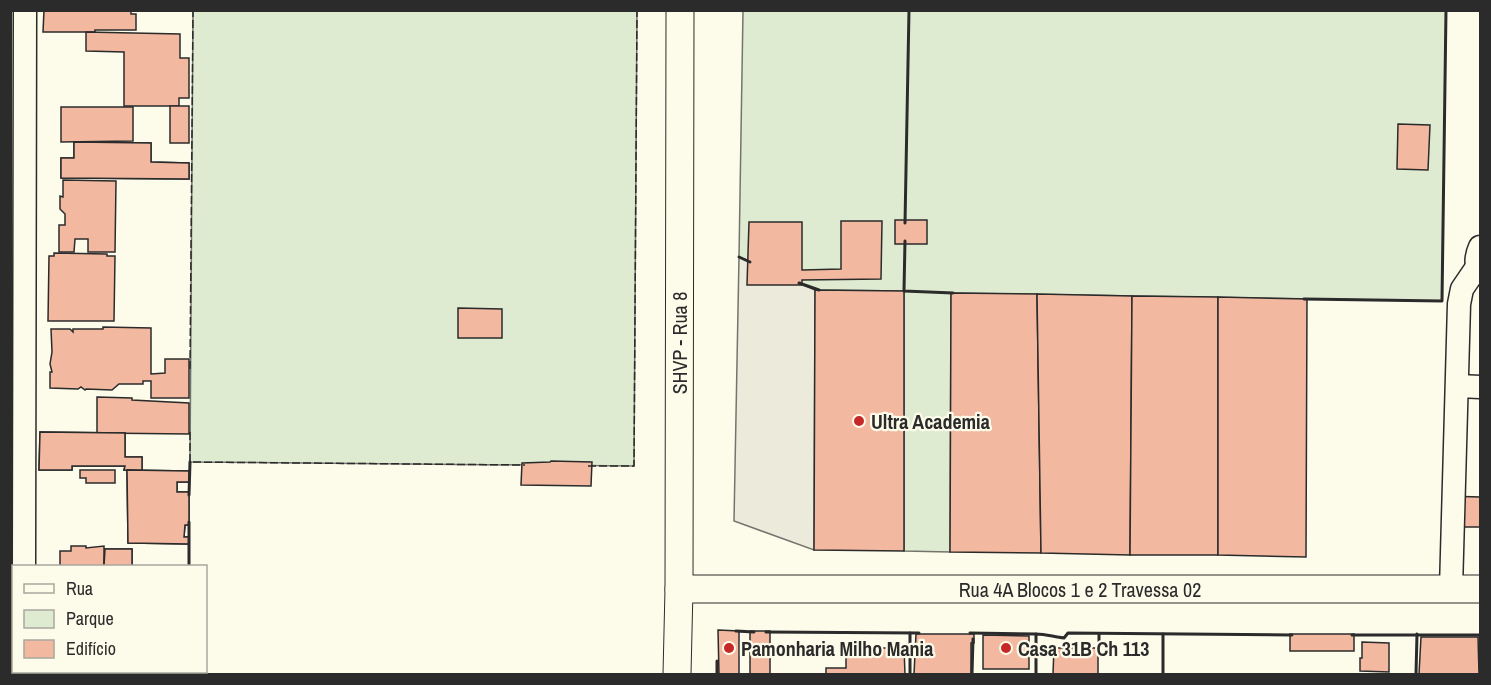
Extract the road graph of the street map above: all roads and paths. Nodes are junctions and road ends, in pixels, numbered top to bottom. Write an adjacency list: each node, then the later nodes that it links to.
1 (25, 10): 6 (street)
2 (680, 10): 7 (street, SHVP - Rua 8)
3 (1479, 262): 4 (street)
4 (1458, 386): 5 (street); 8 (street)
5 (1480, 387)
6 (24, 565)
7 (680, 589): 8 (street, Rua 4A Blocos 1 e 2 Travessa 02); 10 (street, SHVP - Rua 8)
8 (1451, 589): 9 (street, Rua 4A Blocos 1 e 2 Travessa 02)
9 (1480, 589)
10 (677, 675)

